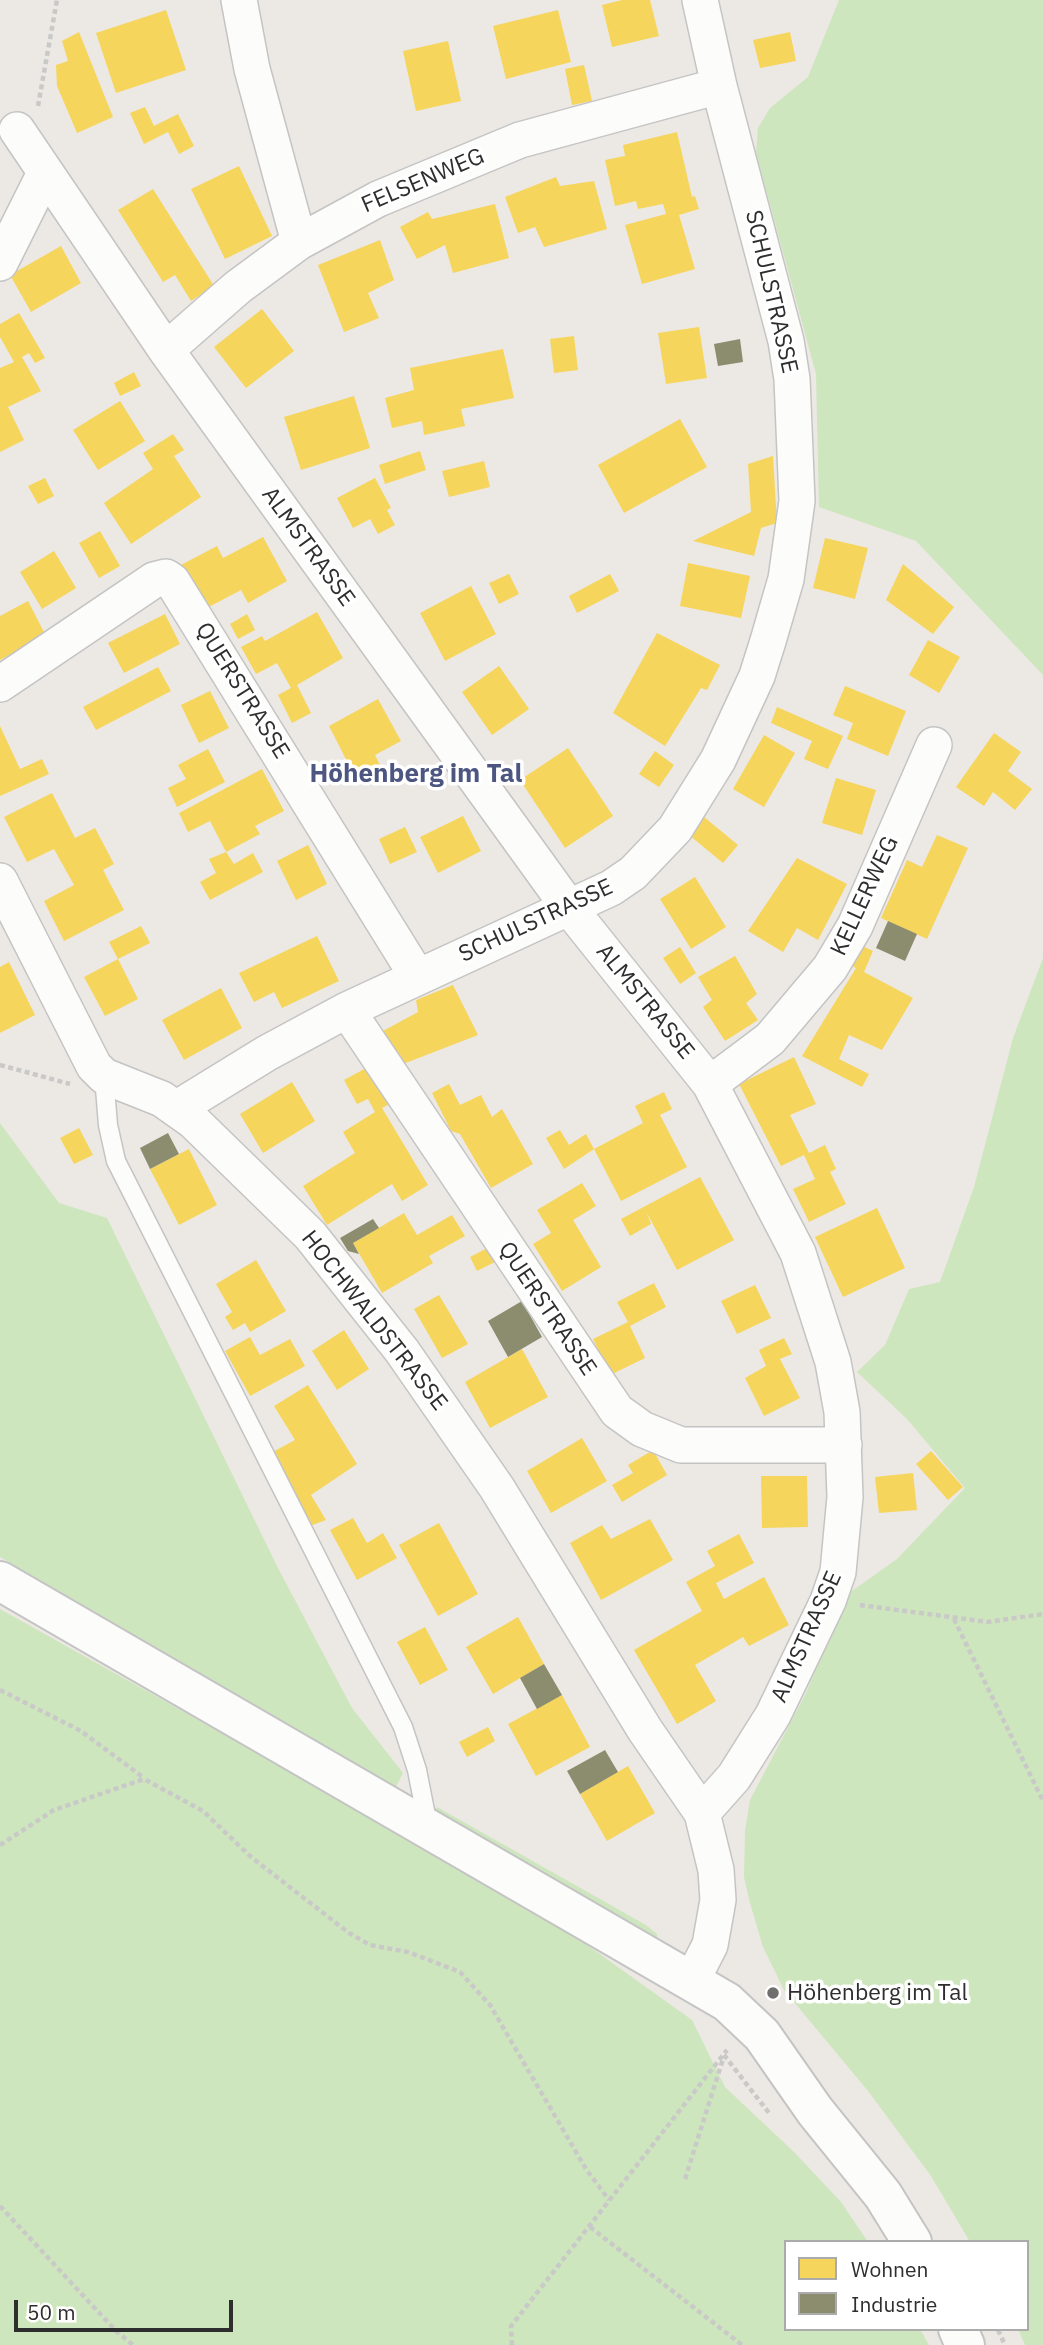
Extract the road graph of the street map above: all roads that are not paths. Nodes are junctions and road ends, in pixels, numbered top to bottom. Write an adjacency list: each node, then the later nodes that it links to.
1 (239, 0): 4 (street)
2 (700, 0): 3 (street, SCHULSTRASSE)
3 (719, 86): 4 (street, FELSENWEG); 10 (street, SCHULSTRASSE)
4 (299, 242): 6 (street, FELSENWEG)
5 (0, 263): 6 (street, ALMSTRASSE)
6 (166, 350): 10 (street, ALMSTRASSE)
7 (0, 684): 11 (street, QUERSTRASSE)
8 (934, 745): 14 (street, KELLERWEG)
9 (0, 881): 13 (street)
10 (570, 909): 11 (street, SCHULSTRASSE); 14 (street, ALMSTRASSE)
11 (417, 976): 12 (street, SCHULSTRASSE)
12 (347, 1010): 15 (street, SCHULSTRASSE); 16 (street, QUERSTRASSE)
13 (104, 1076): 15 (street, HOCHWALDSTRASSE); 19 (lane)
14 (709, 1084): 16 (street, ALMSTRASSE)
15 (176, 1109): 18 (street, HOCHWALDSTRASSE)
16 (844, 1446): 18 (street, ALMSTRASSE)
17 (0, 1581): 19 (main road)
18 (702, 1813): 20 (street)
19 (428, 1828): 20 (main road)
20 (691, 1982): 21 (main road)
21 (911, 2240)

